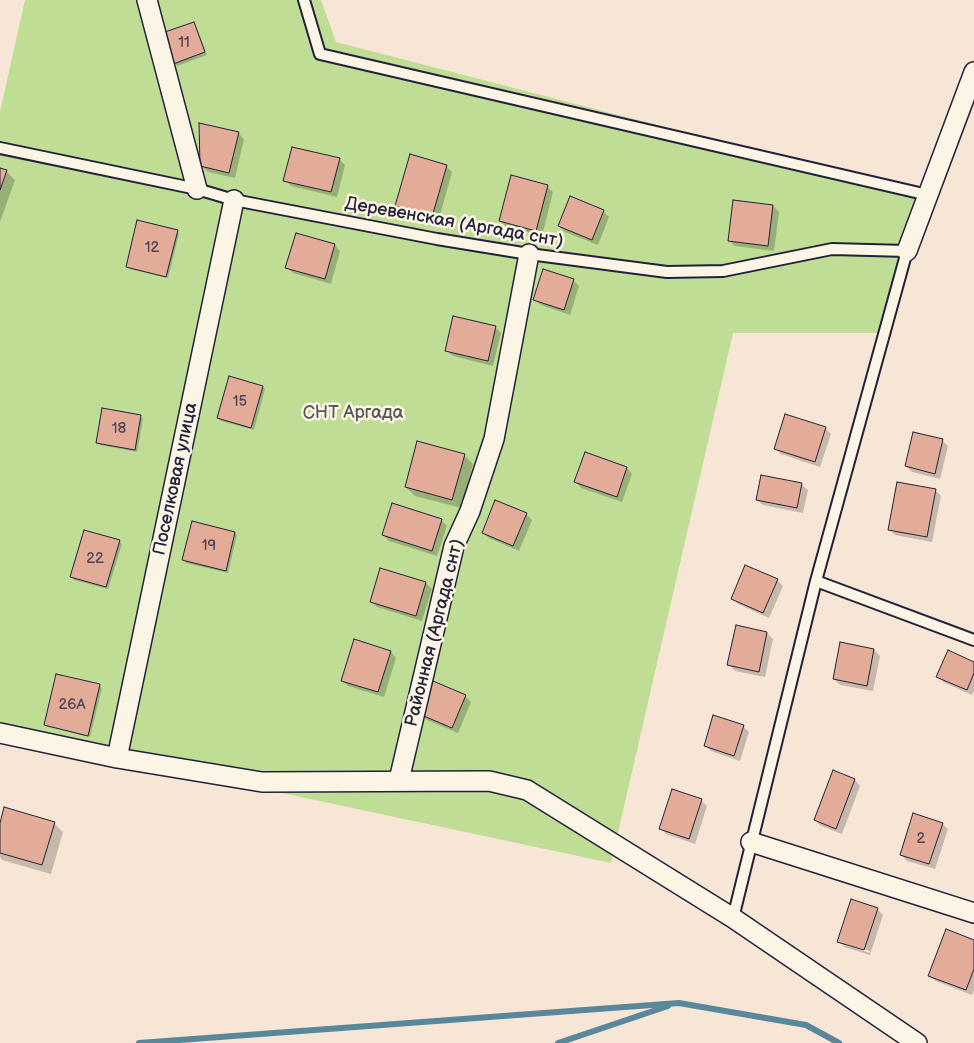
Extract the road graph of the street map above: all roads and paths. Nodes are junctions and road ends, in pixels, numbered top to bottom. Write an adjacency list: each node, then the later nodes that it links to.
1 (147, 0): 5 (street)
2 (304, 0): 6 (lane)
3 (974, 72): 6 (street)
4 (0, 148): 5 (lane, Деревенская (Аргада снт))
5 (196, 189): 7 (lane, Деревенская (Аргада снт))
6 (928, 195): 8 (street)
7 (234, 200): 9 (lane, Деревенская (Аргада снт)); 13 (street, Поселковая улица)
8 (907, 252): 9 (lane, Деревенская (Аргада снт)); 10 (lane)
9 (529, 254): 14 (street, Районная (Аргада снт))
10 (816, 581): 11 (lane); 15 (lane)
11 (974, 640)
12 (0, 733): 13 (street)
13 (118, 758): 14 (street)
14 (399, 780): 17 (street)
15 (751, 842): 16 (street); 17 (lane)
16 (974, 913)
17 (733, 918): 18 (street)
18 (917, 1043)

